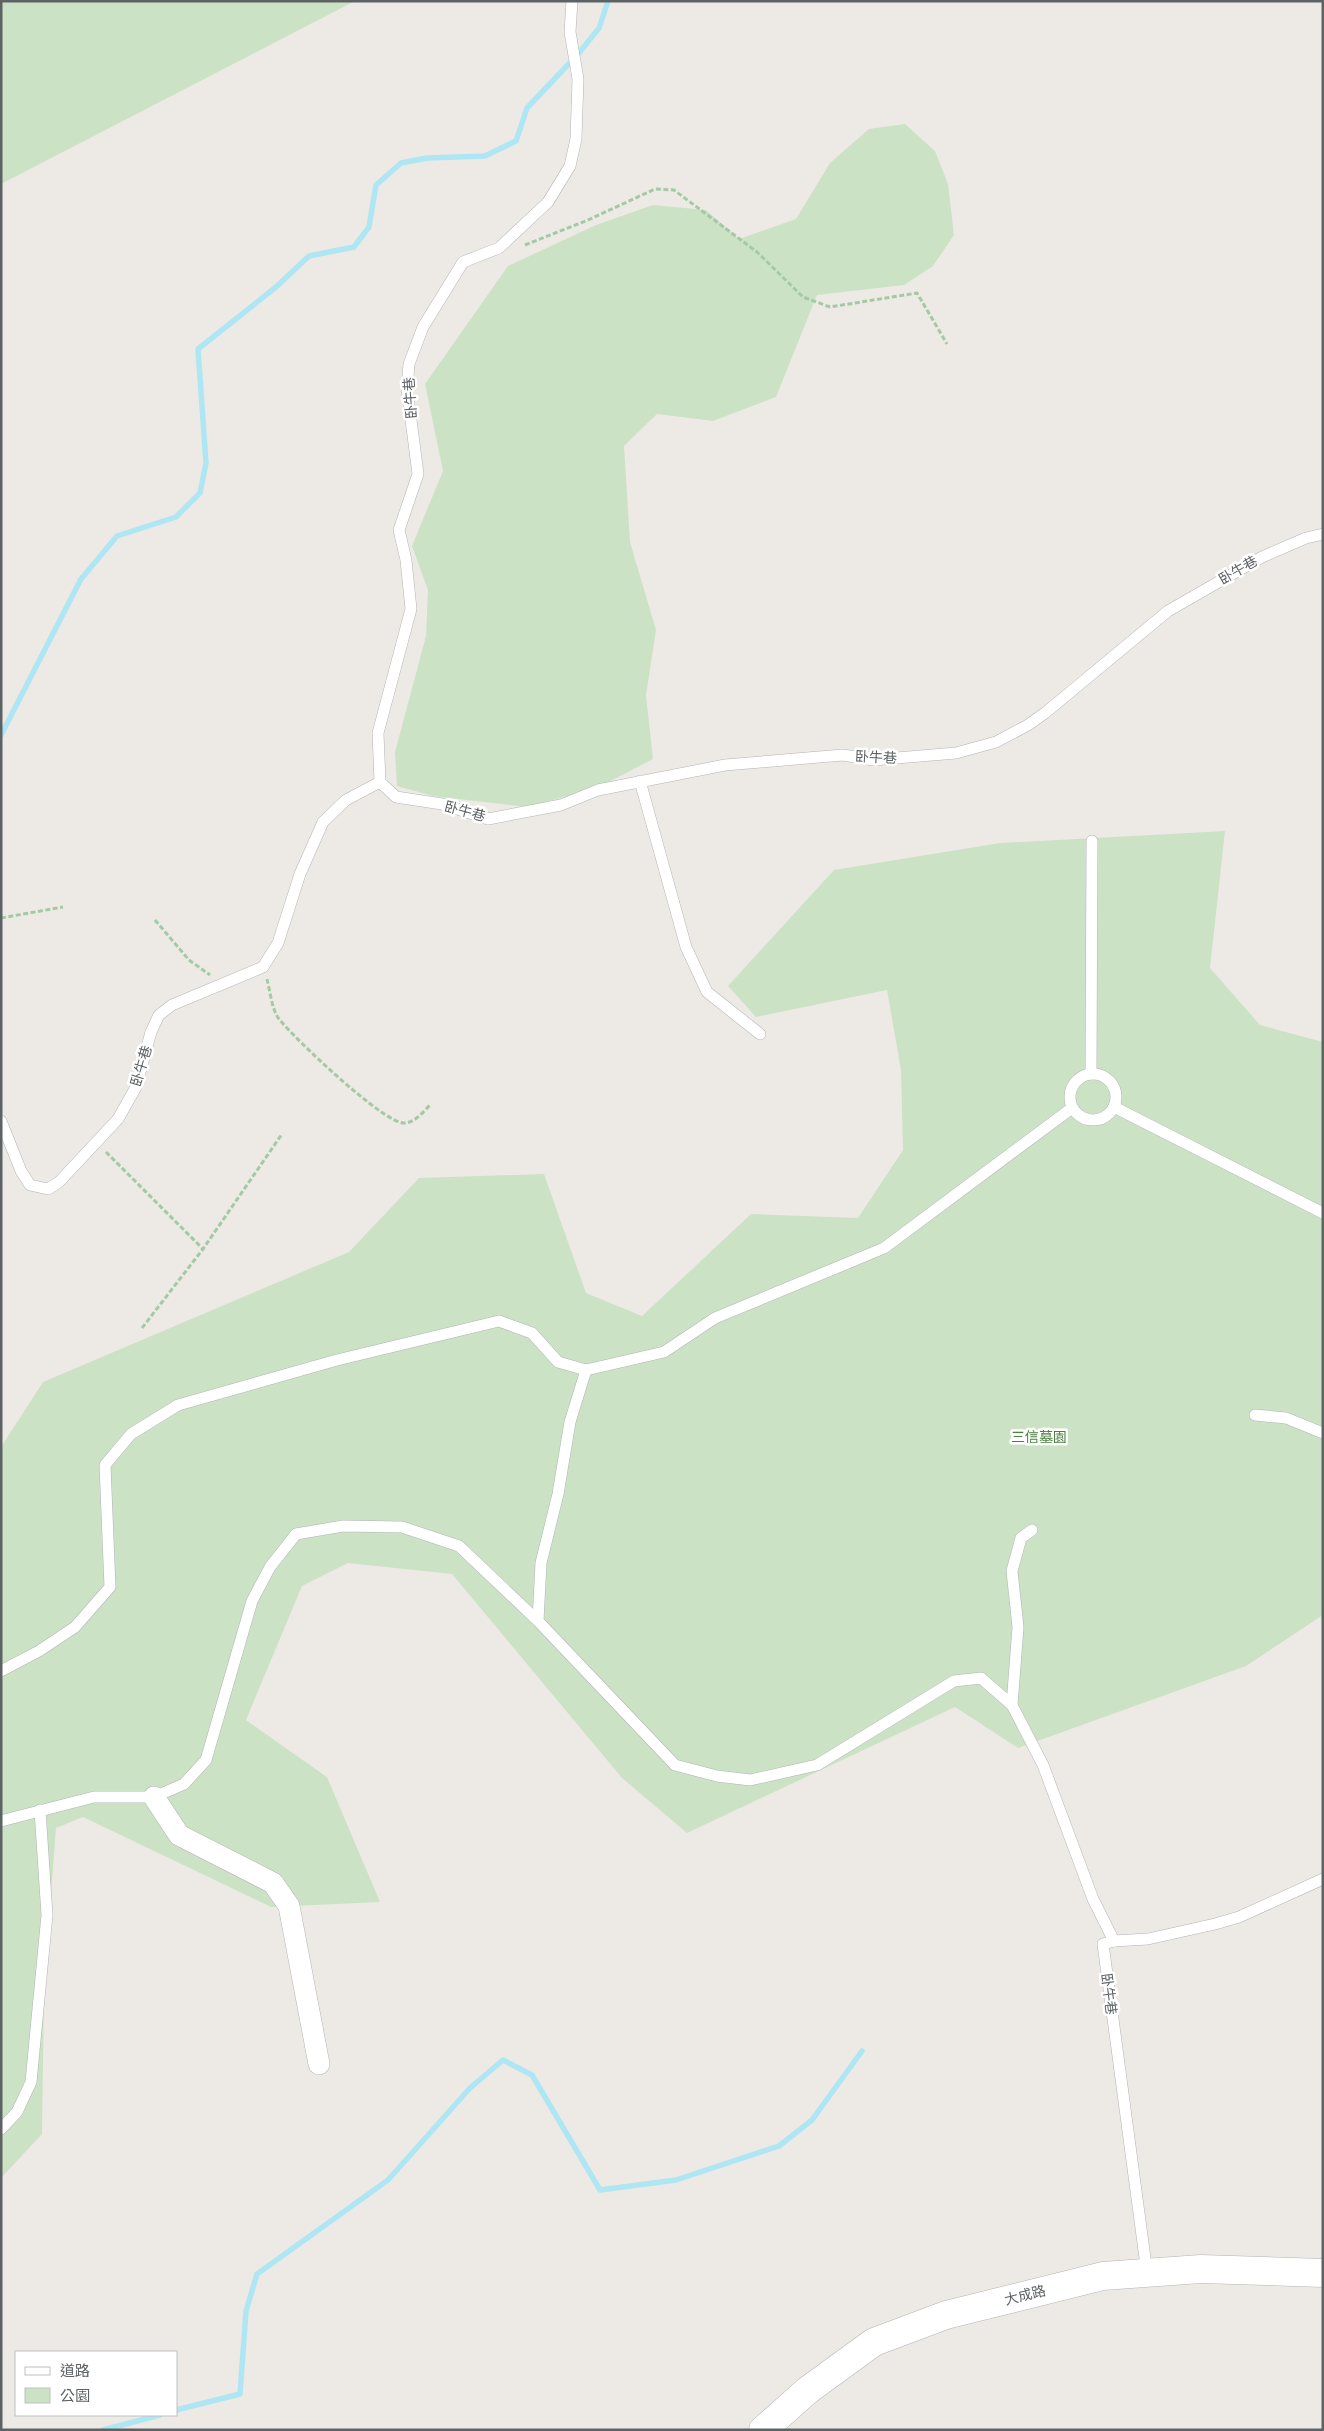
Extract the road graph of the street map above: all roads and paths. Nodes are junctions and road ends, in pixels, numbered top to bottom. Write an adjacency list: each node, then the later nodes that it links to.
1 (572, 1): 2 (lane, 卧牛巷)
2 (499, 248): 3 (path); 6 (lane, 卧牛巷)
3 (947, 344)
4 (1323, 534): 5 (lane, 卧牛巷)
5 (640, 781): 6 (lane, 卧牛巷); 13 (lane)
6 (380, 782): 11 (lane)
7 (1092, 841): 14 (lane)
8 (63, 908): 9 (path)
9 (1, 918)
10 (155, 920): 12 (path)
11 (263, 966): 12 (lane, 卧牛巷); 15 (path)
12 (222, 984): 20 (lane, 卧牛巷)
13 (760, 1034)
14 (1091, 1074): 16 (lane); 17 (lane)
15 (431, 1104)
16 (1072, 1108): 17 (lane); 24 (lane)
17 (1114, 1108): 21 (lane)
18 (1, 1120): 20 (lane, 卧牛巷)
19 (282, 1134): 22 (path)
20 (95, 1141): 22 (path)
21 (1323, 1213)
22 (203, 1249): 23 (path)
23 (142, 1328)
24 (586, 1370): 28 (lane); 29 (lane)
25 (1255, 1415): 26 (lane)
26 (1323, 1433)
27 (1032, 1530): 30 (lane)
28 (538, 1621): 30 (lane); 31 (lane)
29 (1, 1672)
30 (1012, 1705): 35 (lane)
31 (154, 1797): 32 (lane); 36 (street)
32 (40, 1810): 33 (lane); 37 (lane)
33 (1, 1821)
34 (1323, 1879): 35 (lane)
35 (1114, 1941): 38 (lane, 卧牛巷)
36 (319, 2064)
37 (1, 2129)
38 (1147, 2272): 39 (street, 大成路); 40 (street, 大成路)
39 (1323, 2273)
40 (763, 2430)

